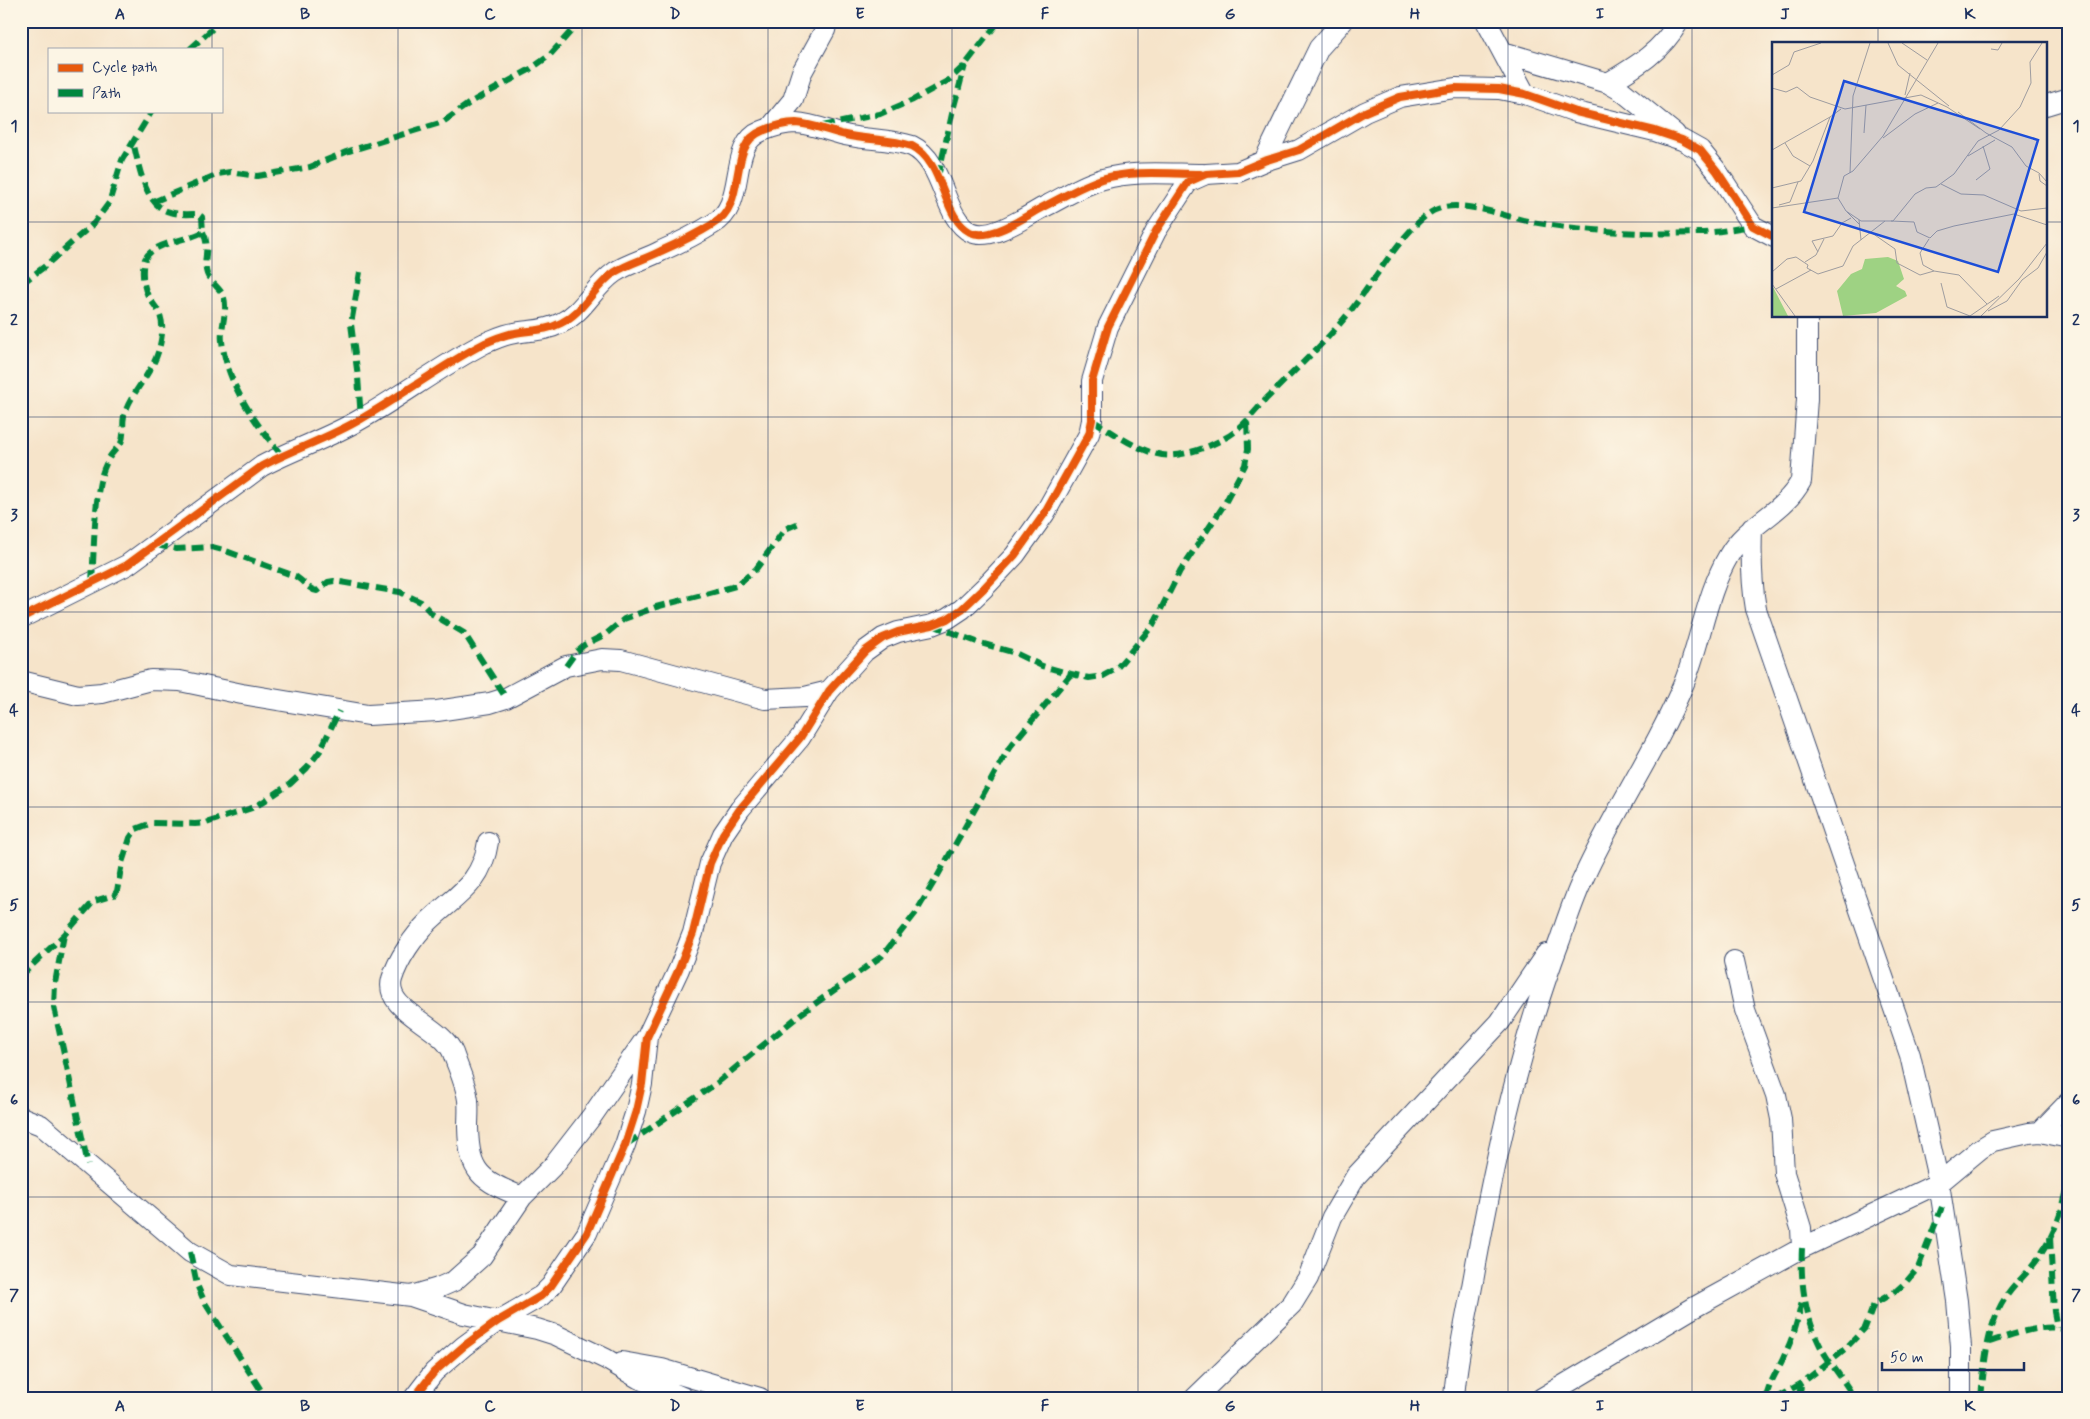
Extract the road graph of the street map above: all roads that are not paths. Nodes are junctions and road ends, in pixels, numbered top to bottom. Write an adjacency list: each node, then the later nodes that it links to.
1 (828, 21): 10 (street)
2 (1343, 21): 12 (street)
3 (1486, 21): 5 (street)
4 (1678, 21): 6 (street)
5 (1503, 52): 6 (street); 7 (street)
6 (1608, 83): 11 (street)
7 (1525, 94): 11 (street); 12 (street)
8 (2069, 98): 9 (street)
9 (2048, 104)
10 (770, 128): 13 (street); 17 (street)
11 (1682, 140): 14 (street)
12 (1264, 161): 13 (street)
13 (1206, 174): 19 (street)
14 (1772, 236)
15 (1807, 318): 16 (street)
16 (1752, 528): 21 (street); 28 (street)
17 (21, 618)
18 (21, 681): 19 (street)
19 (829, 691): 23 (street)
20 (488, 842): 29 (street)
21 (1563, 929): 37 (street); 38 (street)
22 (1734, 961): 30 (street)
23 (647, 1036): 29 (street); 32 (street)
24 (2069, 1102): 26 (street)
25 (21, 1117): 31 (street)
26 (2040, 1132): 27 (street); 28 (street)
27 (2069, 1138)
28 (1939, 1183): 30 (street); 40 (street)
29 (522, 1197): 31 (street)
30 (1802, 1248): 39 (street)
31 (412, 1296): 32 (street)
32 (498, 1321): 33 (street); 34 (street)
33 (606, 1359): 35 (street); 36 (street)
34 (414, 1398)
35 (684, 1398)
36 (760, 1398)
37 (1195, 1398)
38 (1454, 1398)
39 (1542, 1398)
40 (1961, 1398)

